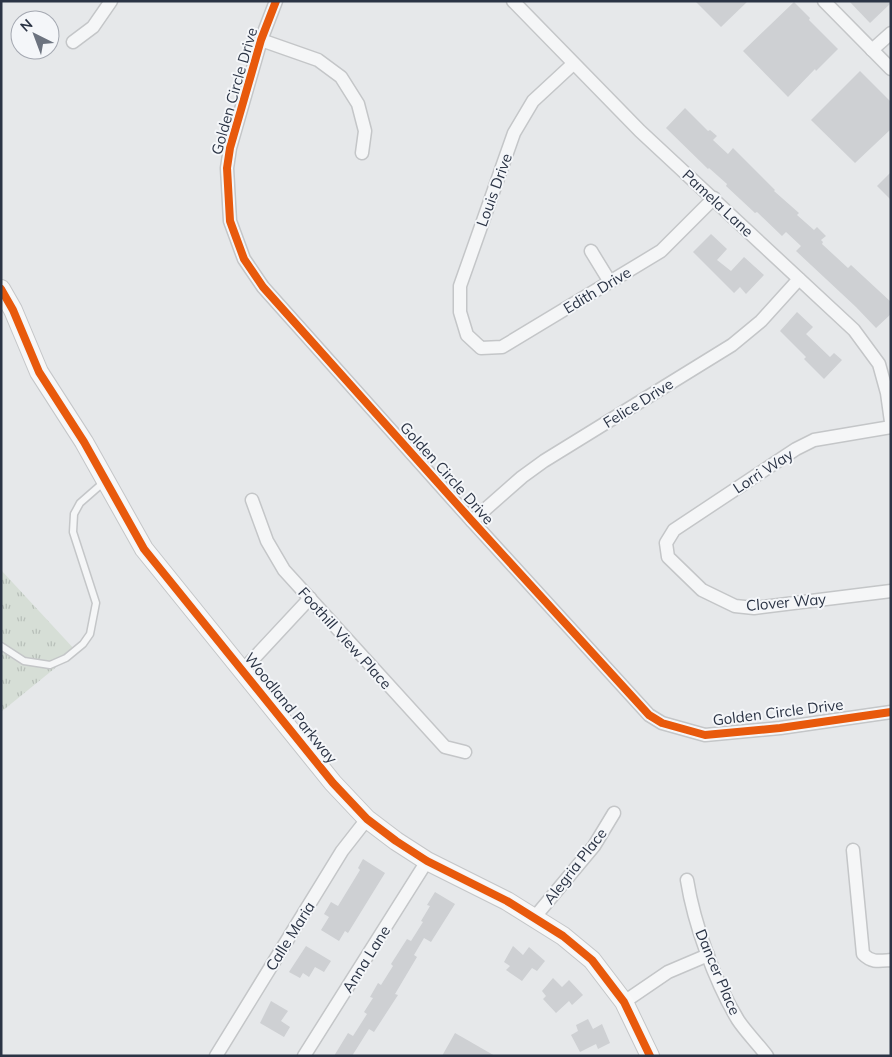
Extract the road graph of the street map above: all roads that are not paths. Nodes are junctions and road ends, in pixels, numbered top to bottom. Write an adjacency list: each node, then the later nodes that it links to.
1 (111, 1): 7 (street)
2 (276, 1): 6 (street, Golden Circle Drive)
3 (513, 1): 9 (street, Pamela Lane)
4 (824, 1): 8 (street)
5 (891, 34): 8 (street)
6 (261, 40): 11 (street); 22 (street, Golden Circle Drive)
7 (74, 42)
8 (872, 50): 10 (street)
9 (573, 64): 12 (street, Pamela Lane); 17 (street, Louis Drive)
10 (891, 69)
11 (362, 153)
12 (714, 198): 14 (street, Pamela Lane); 15 (street, Edith Drive)
13 (592, 251): 15 (street)
14 (799, 279): 18 (street, Pamela Lane); 22 (street, Felice Drive)
15 (610, 282): 17 (street, Edith Drive)
16 (1, 289): 20 (street, Woodland Parkway)
17 (468, 335)
18 (891, 422)
19 (891, 427): 23 (street, Lorri Way)
20 (105, 481): 26 (lane); 27 (street, Woodland Parkway)
21 (252, 500): 25 (street, Foothill View Place)
22 (472, 521): 28 (street, Golden Circle Drive)
23 (668, 557): 24 (street, Clover Way)
24 (891, 591)
25 (310, 598): 27 (street); 29 (street, Foothill View Place)
26 (1, 646)
27 (243, 670): 31 (street, Woodland Parkway)
28 (891, 712)
29 (465, 752)
30 (614, 813): 35 (street, Alegria Place)
31 (367, 819): 33 (street, Woodland Parkway); 39 (street, Calle Maria)
32 (852, 850): 37 (street)
33 (427, 861): 35 (street, Woodland Parkway); 40 (street, Anna Lane)
34 (687, 880): 36 (street, Dancer Place)
35 (534, 918): 38 (street, Woodland Parkway)
36 (708, 955): 38 (street); 42 (street, Dancer Place)
37 (891, 960)
38 (624, 1002): 41 (street, Woodland Parkway)
39 (216, 1056)
40 (304, 1056)
41 (650, 1056)
42 (767, 1056)

